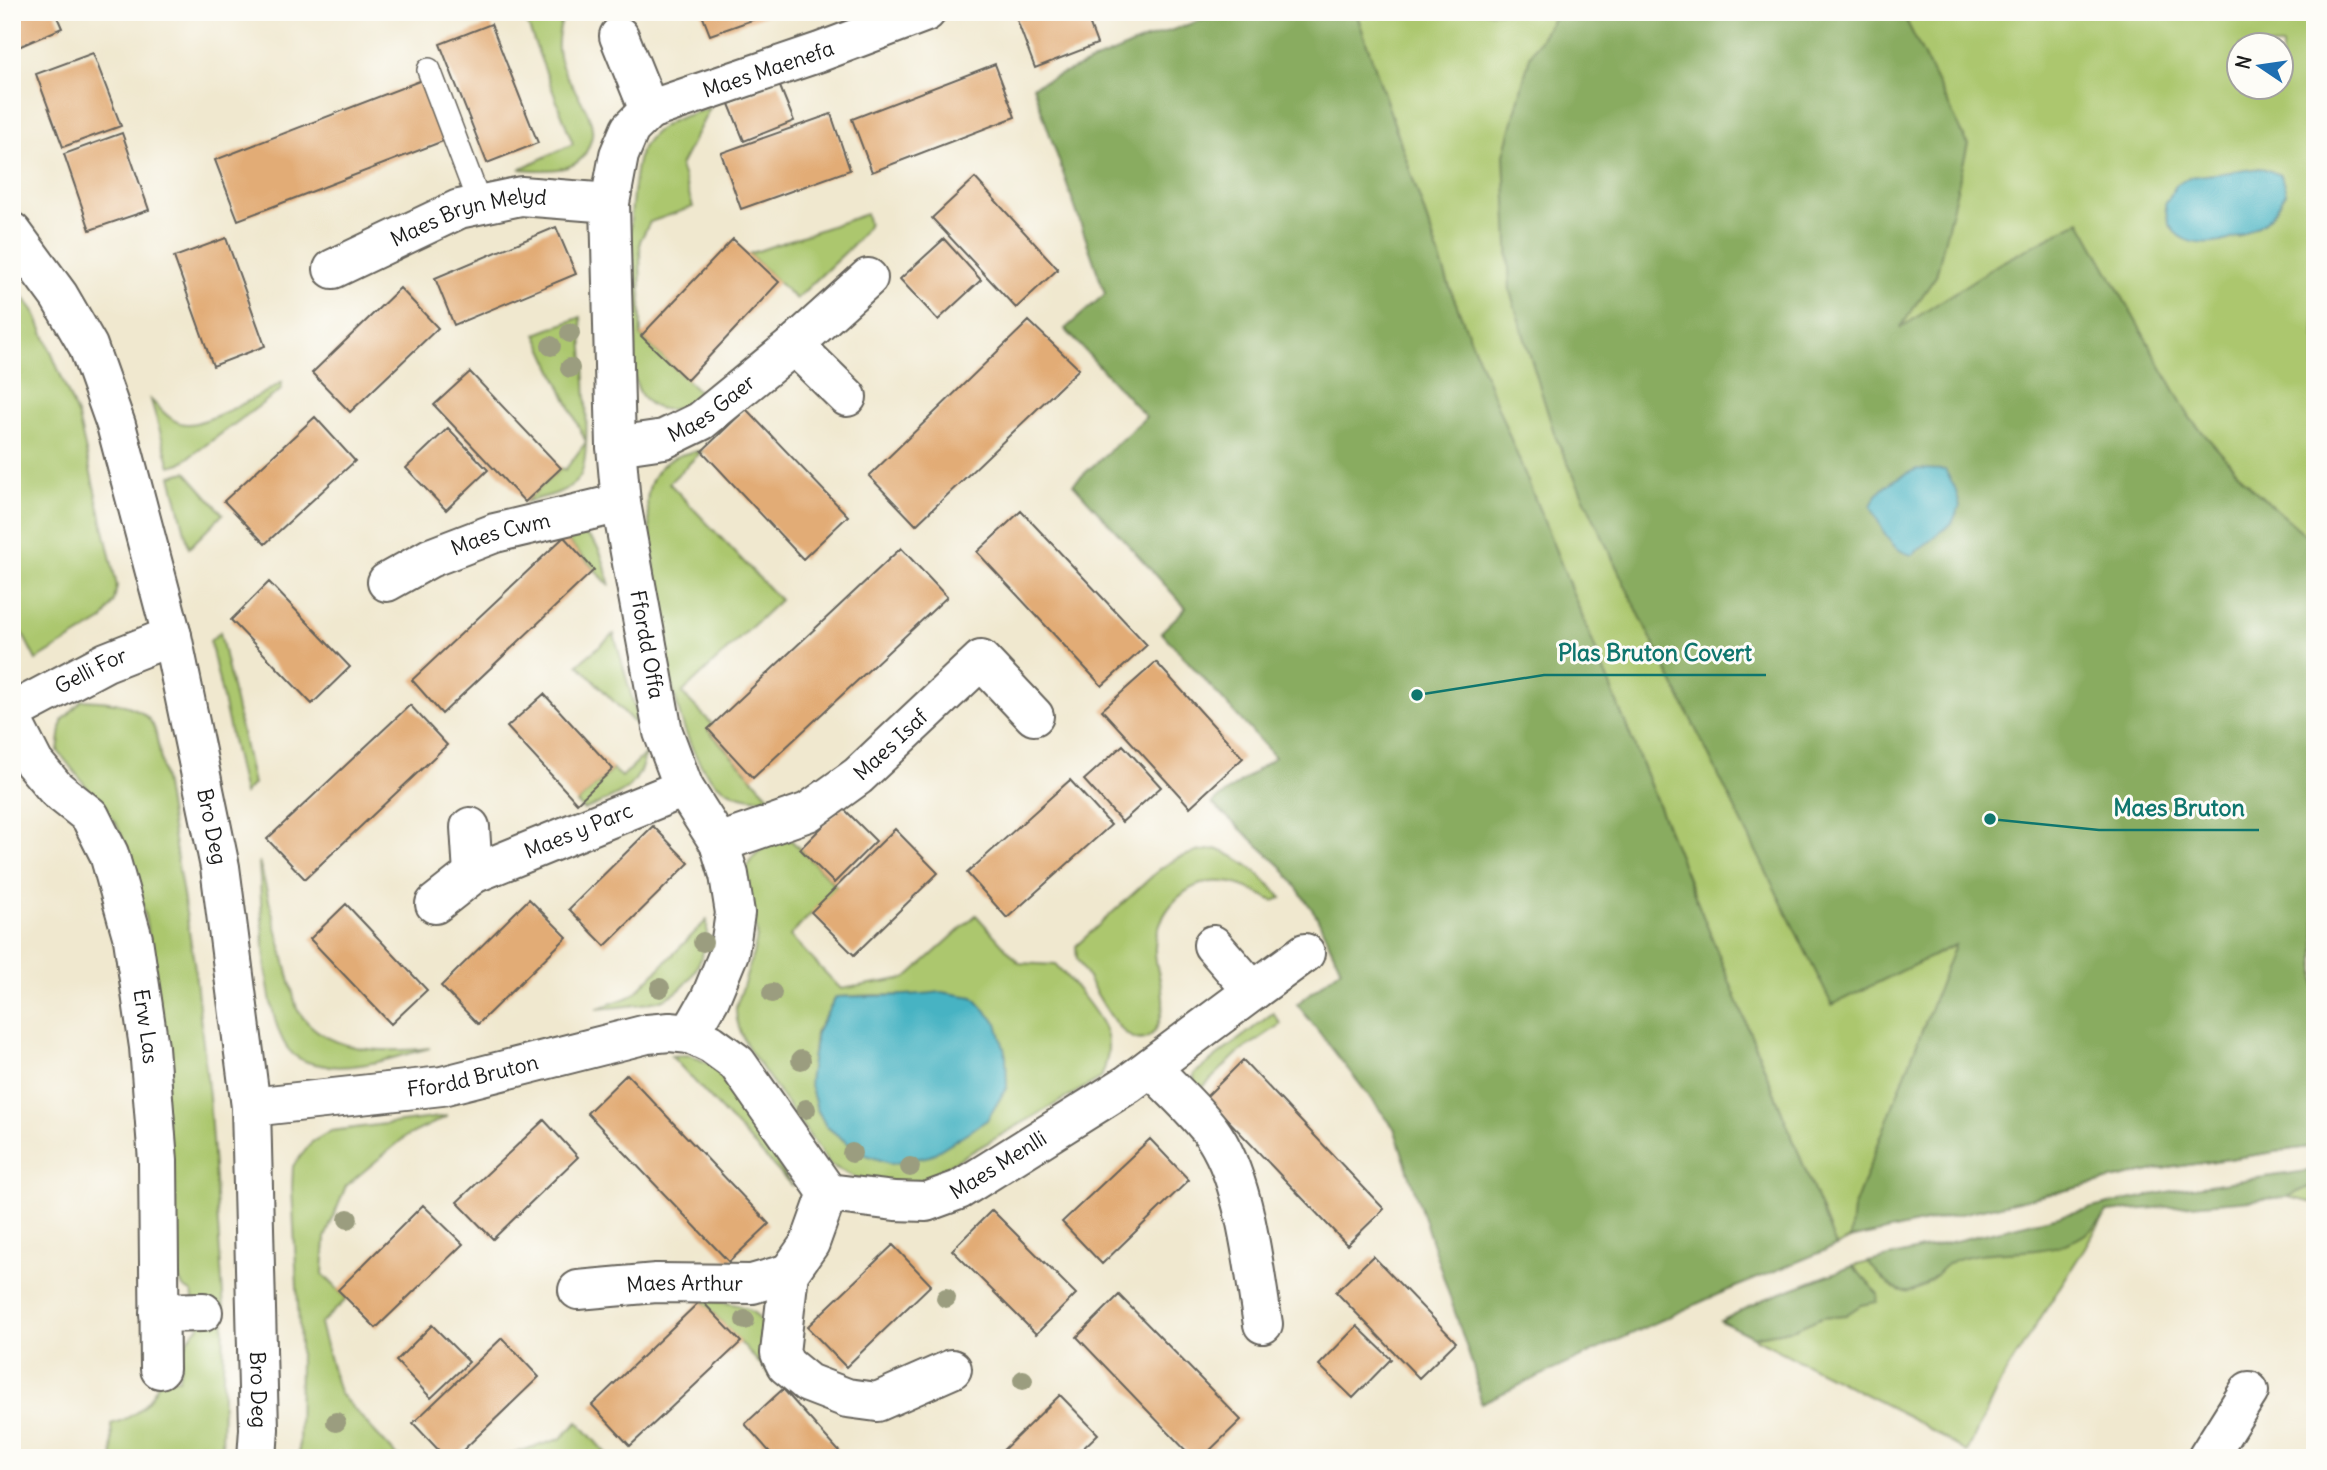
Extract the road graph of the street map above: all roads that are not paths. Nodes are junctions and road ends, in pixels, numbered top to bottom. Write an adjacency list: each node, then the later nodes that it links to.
1 (926, 12): 4 (street, Maes Maenefa)
2 (619, 36): 4 (street)
3 (429, 70): 6 (lane)
4 (649, 110): 5 (street, Ffordd Offa)
5 (611, 203): 6 (street, Maes Bryn Melyd); 12 (street, Ffordd Offa)
6 (480, 205): 8 (street, Maes Bryn Melyd)
7 (12, 232): 15 (street, Bro Deg)
8 (333, 270)
9 (868, 278): 10 (street, Maes Gaer)
10 (793, 345): 11 (street); 12 (street, Maes Gaer)
11 (847, 397)
12 (616, 446): 13 (street, Ffordd Offa)
13 (621, 503): 14 (street, Maes Cwm); 19 (street, Ffordd Offa)
14 (387, 582)
15 (172, 636): 16 (street, Gelli For); 29 (street, Bro Deg)
16 (12, 712)
17 (1034, 716): 21 (street, Maes Isaf)
18 (12, 720): 33 (street, Erw Las)
19 (684, 788): 21 (street, Ffordd Offa); 22 (street, Maes y Parc)
20 (470, 827): 22 (street)
21 (719, 843): 27 (street, Ffordd Offa)
22 (473, 874): 23 (street, Maes y Parc)
23 (435, 904)
24 (1213, 945): 26 (street)
25 (1304, 953): 26 (street, Maes Menlli)
26 (1253, 991): 28 (street, Maes Menlli)
27 (690, 1034): 29 (street, Ffordd Bruton); 30 (street)
28 (1151, 1067): 30 (street, Maes Menlli); 35 (street)
29 (251, 1107): 39 (street, Bro Deg)
30 (828, 1193): 31 (street)
31 (789, 1273): 32 (street, Maes Arthur); 37 (street)
32 (578, 1290)
33 (159, 1312): 34 (street); 36 (street, Erw Las)
34 (203, 1312)
35 (1263, 1324)
36 (160, 1368)
37 (952, 1369)
38 (2249, 1391): 40 (street)
39 (257, 1458)
40 (2207, 1458)

